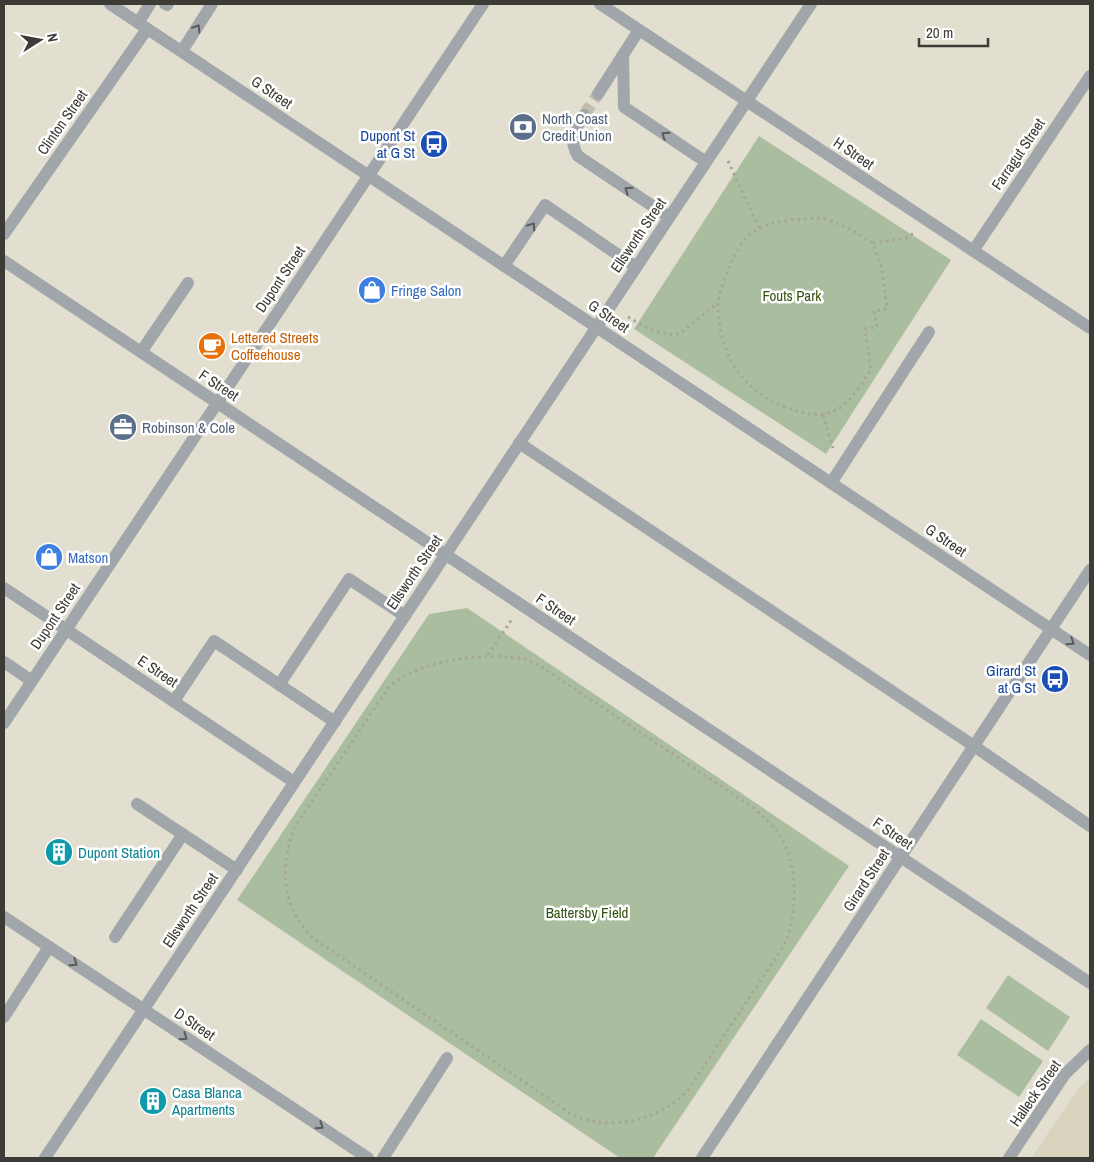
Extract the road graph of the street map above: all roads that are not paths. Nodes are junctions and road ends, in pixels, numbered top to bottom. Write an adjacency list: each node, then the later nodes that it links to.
1 (110, 4): 7 (street, G Street)
2 (150, 4): 7 (street, Clinton Street)
3 (212, 4): 9 (street, one-way to 3)
4 (482, 4): 16 (street, Dupont Street)
5 (600, 4): 8 (street, H Street)
6 (811, 4): 13 (street, Ellsworth Street)
7 (143, 26): 9 (street, G Street); 18 (street, Clinton Street)
8 (640, 30): 10 (street); 13 (street, H Street)
9 (182, 51): 16 (street, G Street)
10 (623, 55): 12 (street); 15 (street, one-way to 10)
11 (1090, 76): 19 (street, Farragut Street)
12 (598, 94)
13 (746, 101): 15 (street, Ellsworth Street); 19 (street, H Street)
14 (584, 115): 17 (street, one-way to 14)
15 (706, 162): 17 (street, Ellsworth Street)
16 (368, 175): 21 (street, G Street); 28 (street, Dupont Street)
17 (669, 218): 22 (street, Ellsworth Street)
18 (4, 234)
19 (973, 251): 25 (street, H Street)
20 (4, 261): 27 (street, F Street)
21 (504, 266): 22 (street, one-way to 22); 24 (street, G Street)
22 (636, 267): 24 (street, Ellsworth Street)
23 (188, 283): 27 (street)
24 (596, 327): 29 (street, Ellsworth Street); 30 (street, G Street)
25 (1090, 328)
26 (930, 332): 30 (street)
27 (141, 352): 28 (street, F Street)
28 (217, 403): 31 (street, F Street); 35 (street, Dupont Street)
29 (519, 443): 31 (street, Ellsworth Street); 44 (street)
30 (831, 483): 36 (street, G Street)
31 (445, 555): 34 (street, Ellsworth Street); 49 (street, F Street)
32 (1090, 570): 36 (street, Girard Street)
33 (4, 588): 35 (street, E Street)
34 (405, 616): 40 (street); 43 (street, Ellsworth Street)
35 (66, 629): 39 (street, Dupont Street); 41 (street, E Street)
36 (1051, 629): 37 (street, G Street, one-way to 37); 44 (street, Girard Street)
37 (1090, 655)
38 (4, 662): 39 (street)
39 (32, 681): 42 (street, Dupont Street)
40 (280, 685): 41 (street); 43 (street)
41 (174, 701): 45 (street, E Street)
42 (4, 722)
43 (335, 722): 45 (street, Ellsworth Street)
44 (974, 746): 47 (street); 49 (street, Girard Street)
45 (294, 782): 50 (street, Ellsworth Street)
46 (137, 804): 48 (street)
47 (1090, 826)
48 (183, 834): 50 (street); 52 (street)
49 (901, 857): 54 (street, F Street); 62 (street, Girard Street)
50 (236, 870): 55 (street, Ellsworth Street)
51 (4, 917): 53 (street, D Street)
52 (115, 937)
53 (49, 947): 55 (street, D Street, one-way to 55); 56 (street)
54 (1090, 983)
55 (144, 1010): 59 (street, Ellsworth Street); 60 (street, D Street, one-way to 60)
56 (4, 1017)
57 (1090, 1050): 63 (street, Halleck Street)
58 (446, 1058): 61 (street)
59 (45, 1158)
60 (368, 1158)
61 (384, 1158)
62 (702, 1158)
63 (1009, 1158)

